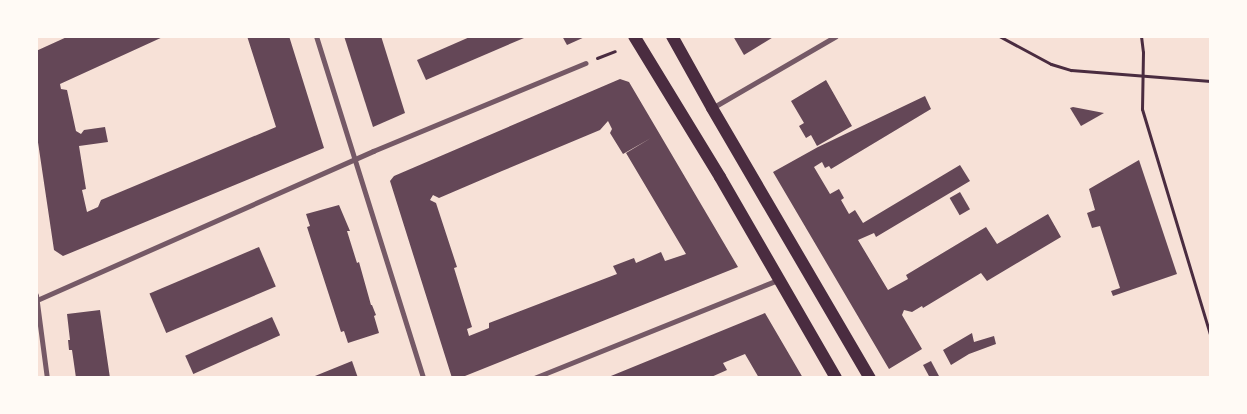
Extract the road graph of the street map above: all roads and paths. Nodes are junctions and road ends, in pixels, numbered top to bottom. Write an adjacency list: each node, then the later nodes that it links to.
1 (316, 36): 11 (street)
2 (634, 36): 12 (main road)
3 (672, 36): 10 (main road)
4 (836, 36): 10 (street)
5 (999, 36): 8 (path)
6 (1140, 36): 8 (path)
7 (585, 63): 11 (street)
8 (1143, 76): 9 (path); 14 (path)
9 (1211, 81)
10 (712, 108): 19 (main road)
11 (355, 160): 13 (street); 16 (street)
12 (779, 280): 17 (street); 18 (main road)
13 (37, 297): 15 (street)
14 (1211, 337)
15 (48, 378)
16 (423, 378)
17 (534, 378)
18 (836, 378)
19 (870, 378)

